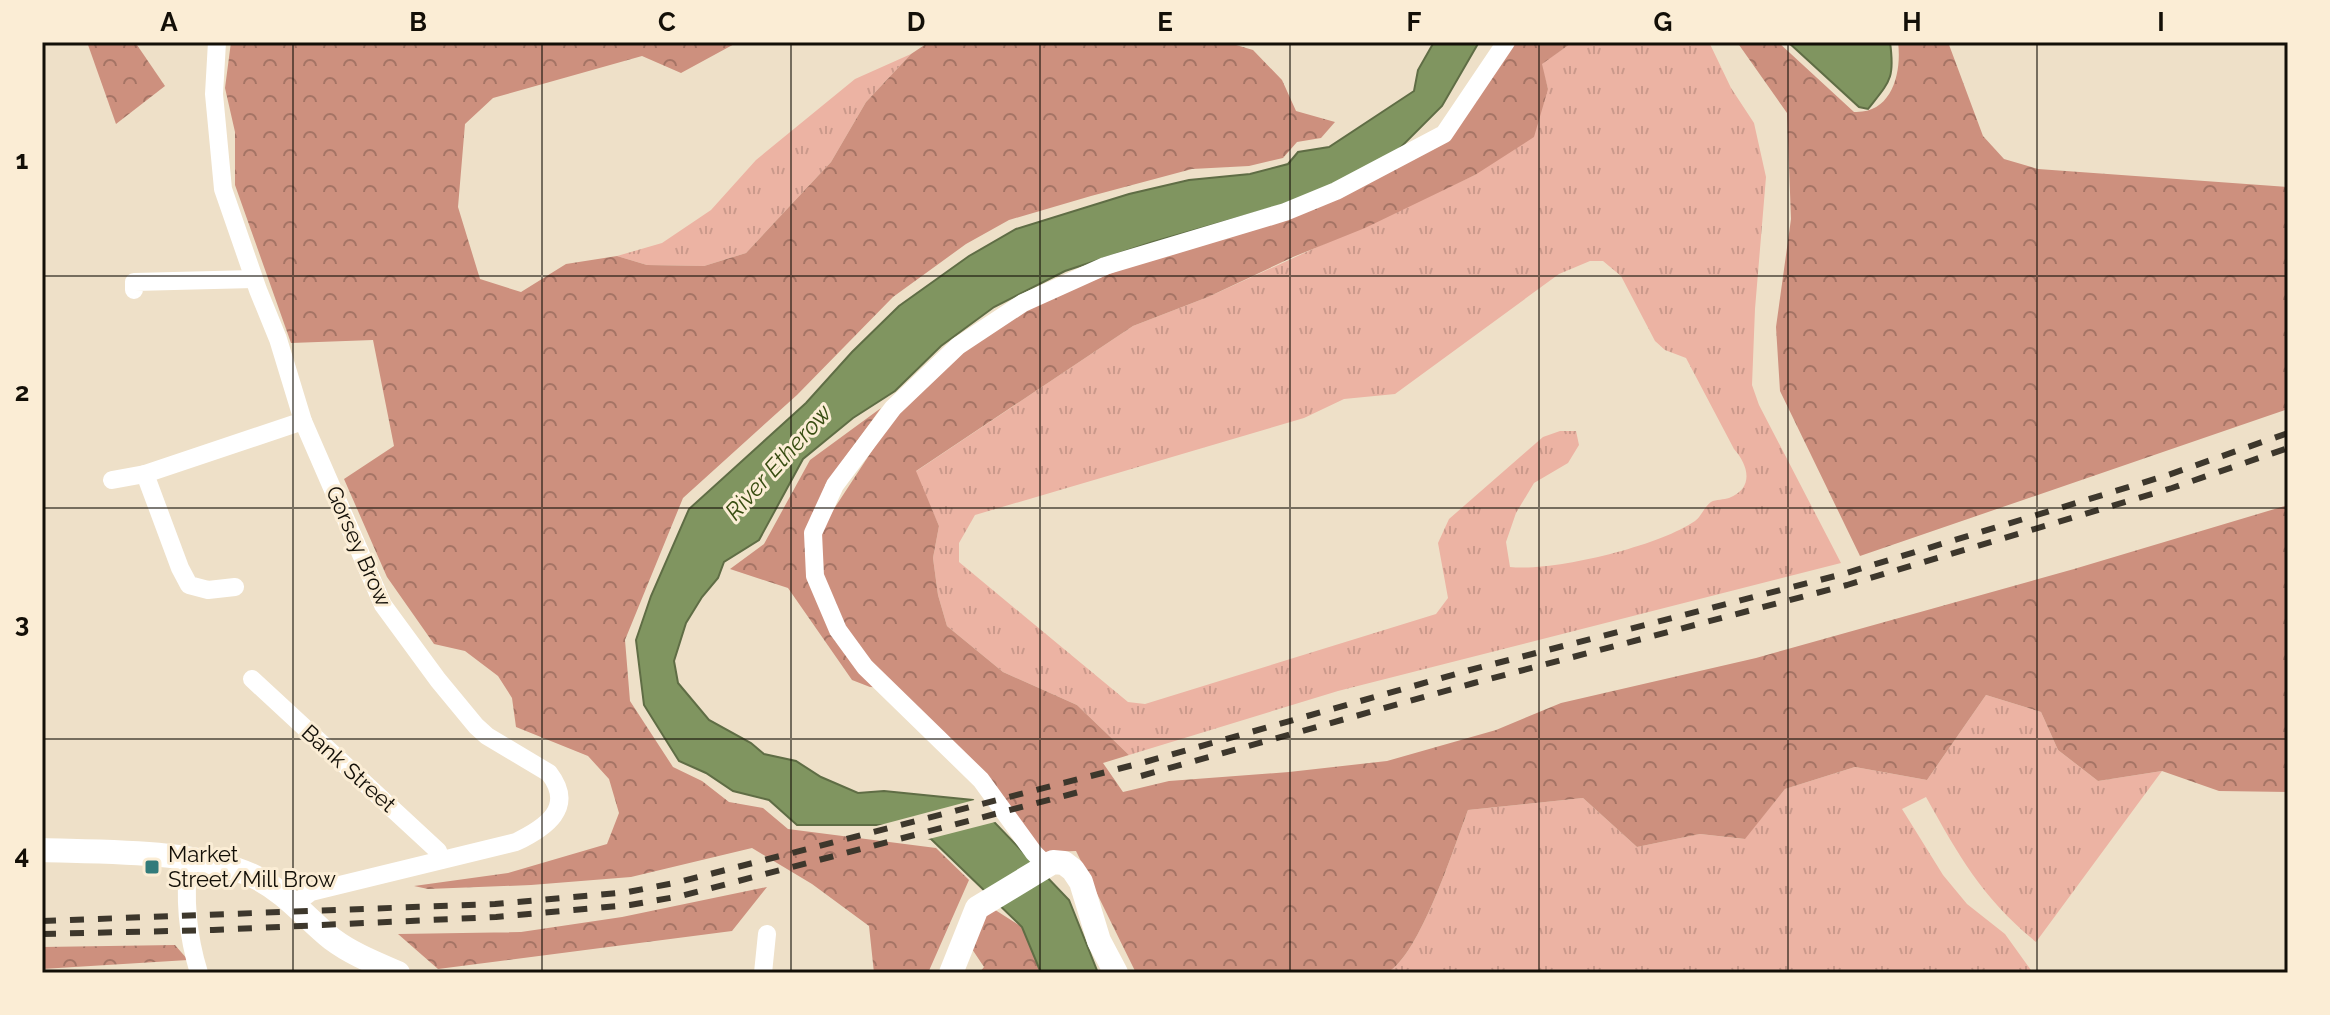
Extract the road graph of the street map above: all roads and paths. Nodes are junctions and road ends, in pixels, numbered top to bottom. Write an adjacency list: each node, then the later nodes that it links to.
1 (217, 42): 3 (street, Gorsey Brow)
2 (1506, 42): 13 (street)
3 (254, 279): 4 (street); 5 (street, Gorsey Brow)
4 (134, 290)
5 (303, 421): 6 (street); 12 (street, Gorsey Brow)
6 (145, 474): 7 (street); 8 (street)
7 (112, 480)
8 (235, 587)
9 (252, 679): 12 (street, Bank Street)
10 (42, 850): 11 (street)
11 (189, 860): 14 (street); 16 (street)
12 (441, 860): 14 (street, Gorsey Brow)
13 (1043, 866): 19 (street); 20 (street)
14 (296, 903): 17 (street)
15 (767, 934): 18 (street)
16 (199, 973)
17 (398, 973)
18 (763, 973)
19 (951, 973)
20 (1116, 973)

